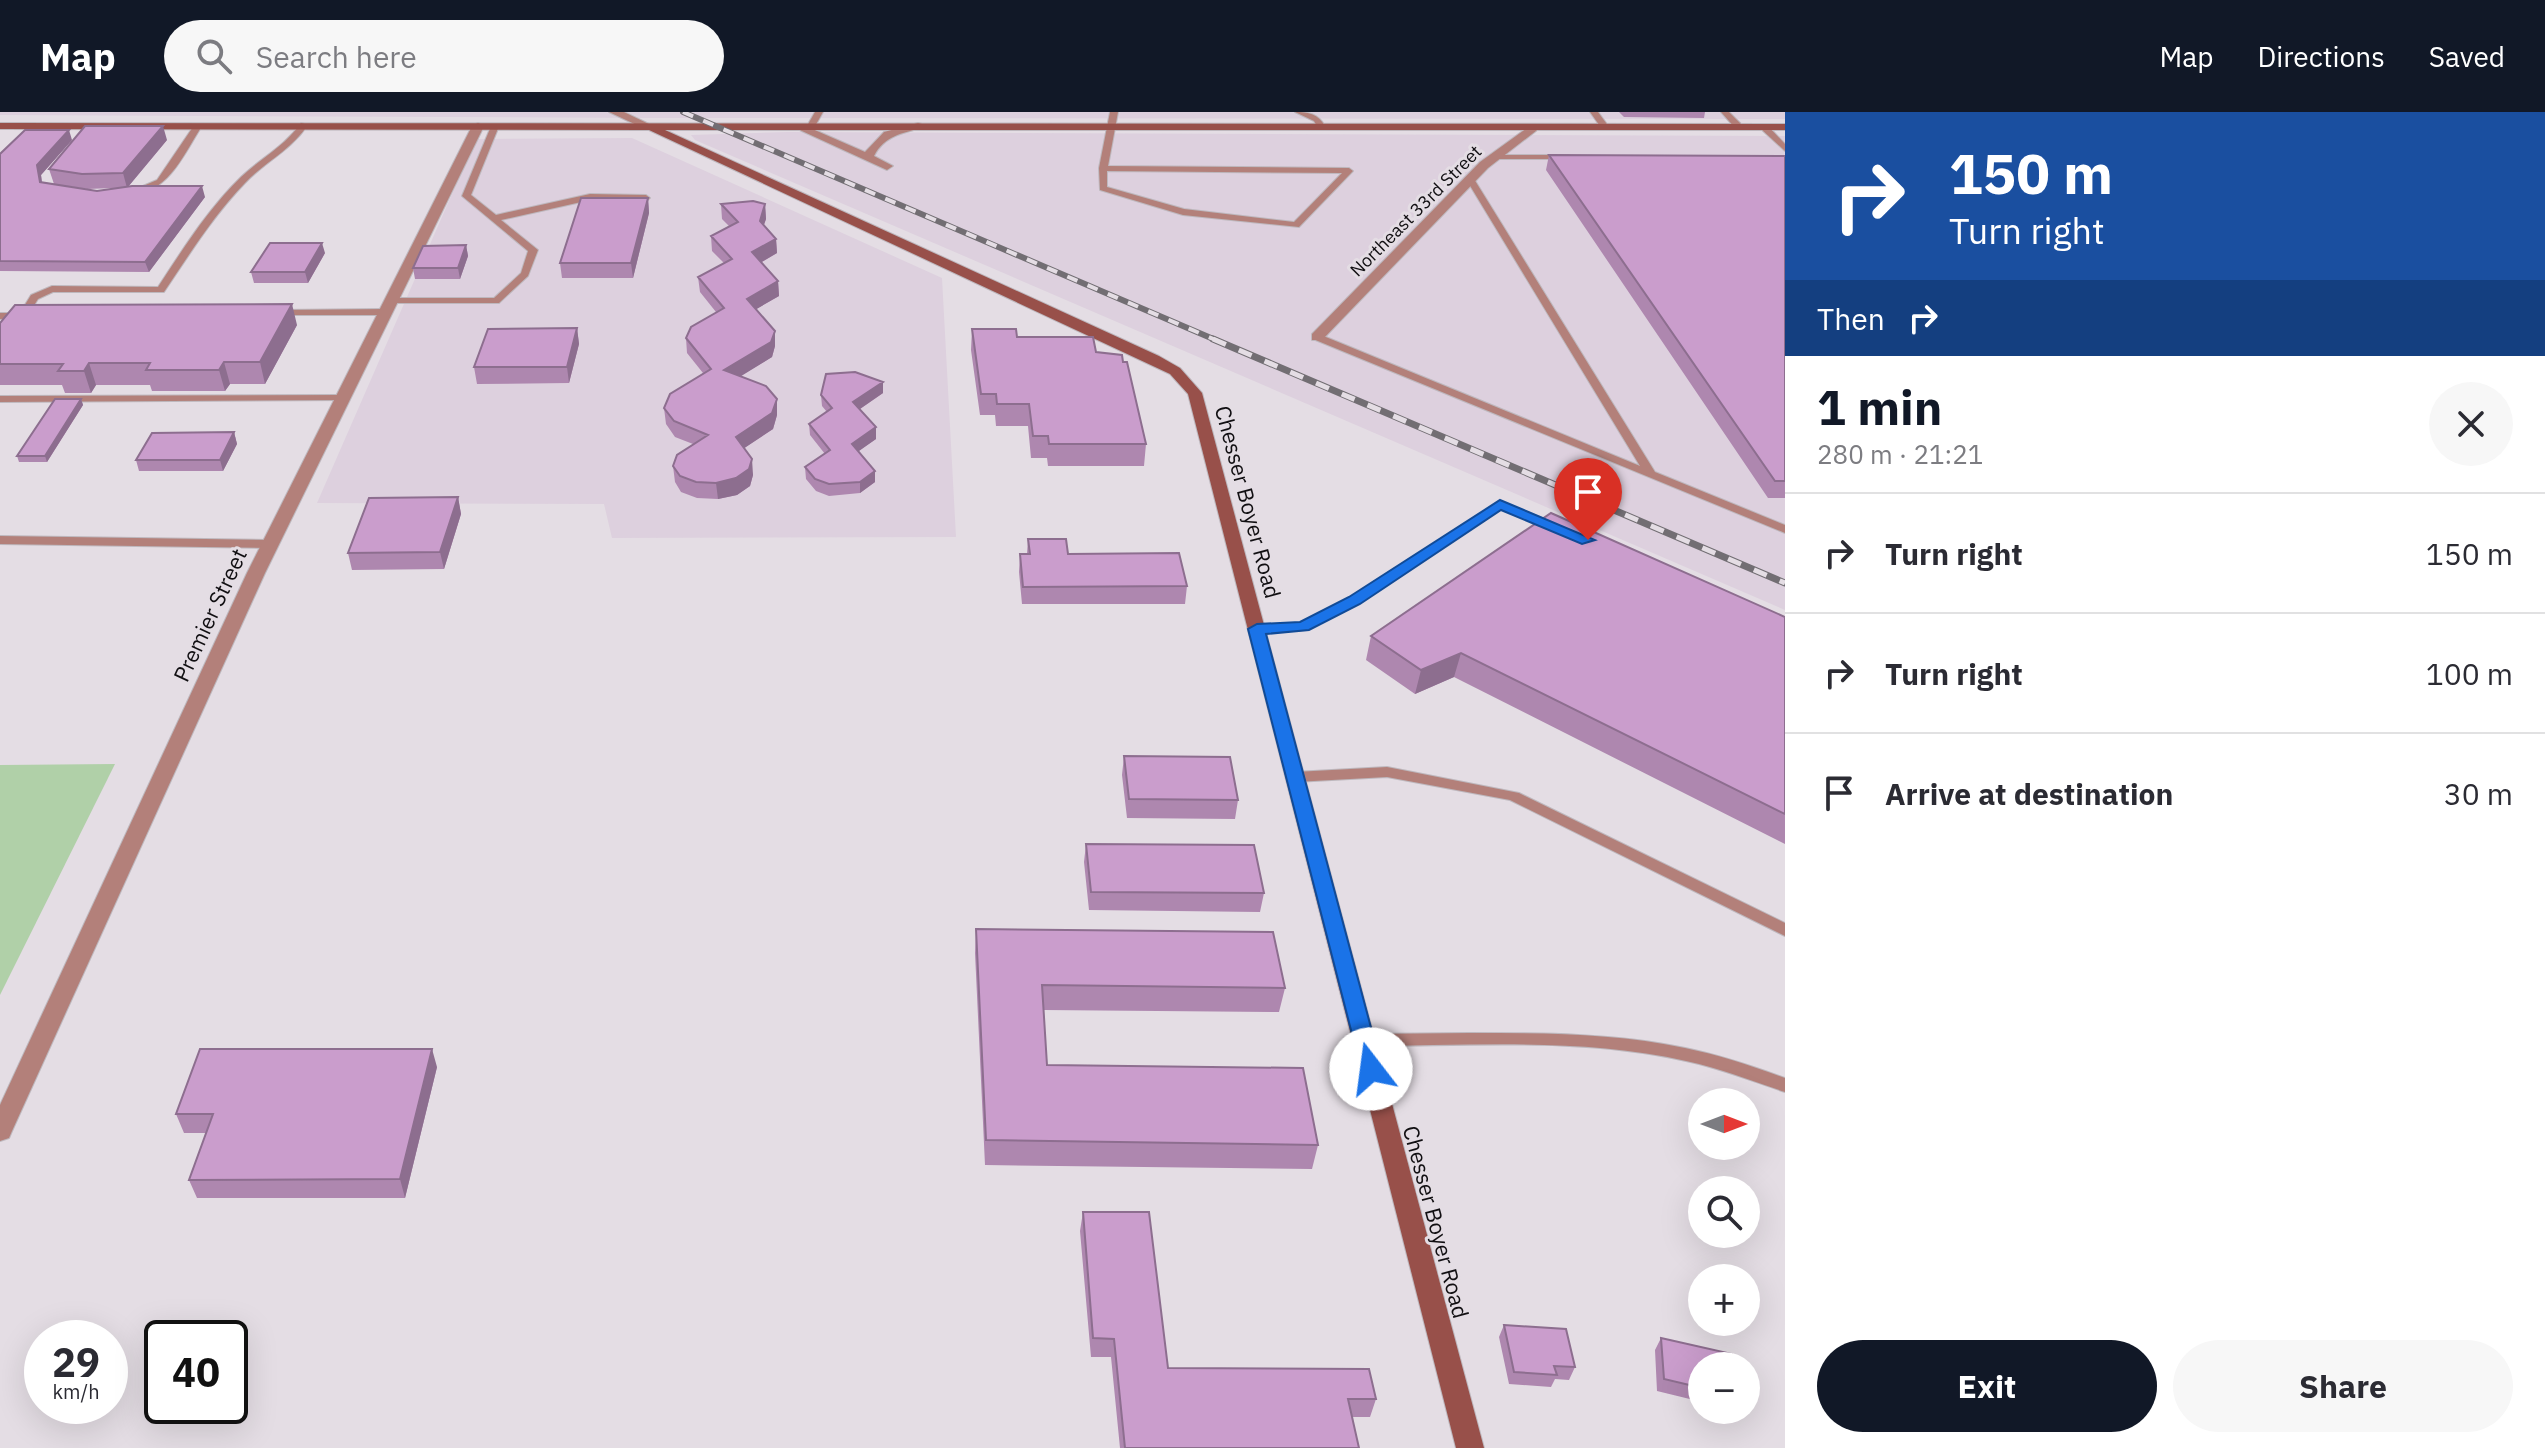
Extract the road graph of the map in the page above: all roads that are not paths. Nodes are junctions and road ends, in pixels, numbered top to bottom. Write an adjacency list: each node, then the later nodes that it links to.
1 (615, 112): 13 (street)
2 (819, 112): 15 (lane)
3 (1114, 112): 17 (lane)
4 (1299, 112): 18 (lane)
5 (1534, 112): 19 (main road)
6 (1594, 112): 20 (lane)
7 (1725, 112): 21 (lane)
8 (304, 125): 11 (main road); 12 (main road); 39 (lane)
9 (0, 126): 10 (main road)
10 (93, 126): 11 (main road); 24 (lane)
11 (198, 126): 32 (lane)
12 (487, 126): 13 (main road); 34 (lane); 35 (street, Premier Street)
13 (647, 126): 14 (main road); 49 (main road, Chesser Boyer Road)
14 (797, 126): 15 (main road); 26 (street)
15 (811, 126): 16 (main road)
16 (918, 126): 17 (main road); 26 (street)
17 (1108, 126): 18 (main road); 30 (lane)
18 (1321, 126): 19 (main road)
19 (1535, 127): 20 (main road); 27 (street, Northeast 33rd Street)
20 (1605, 127): 21 (main road)
21 (1739, 127): 22 (main road)
22 (1764, 127): 23 (main road); 25 (lane)
23 (1785, 127)
24 (84, 136)
25 (1785, 149)
26 (868, 157): 29 (street)
27 (1496, 157): 28 (lane); 31 (street, Northeast 33rd Street)
28 (1572, 157)
29 (887, 166)
30 (1103, 168): 30 (lane)
31 (1470, 179): 41 (street, Northeast 33rd Street); 44 (lane)
32 (126, 193)
33 (646, 198): 34 (lane)
34 (496, 218): 35 (lane)
35 (388, 307): 36 (lane); 42 (street, Premier Street)
36 (264, 313)
37 (35, 314): 39 (lane)
38 (0, 316): 39 (lane)
39 (23, 316): 40 (lane)
40 (0, 329)
41 (1317, 337): 44 (lane)
42 (343, 398): 43 (lane); 48 (street, Premier Street)
43 (0, 399)
44 (1651, 474): 45 (lane)
45 (1785, 529)
46 (1574, 534): 49 (lane)
47 (0, 540): 48 (lane)
48 (270, 544): 54 (street, Premier Street)
49 (1257, 629): 50 (main road, Chesser Boyer Road)
50 (1295, 777): 51 (lane); 52 (main road, Chesser Boyer Road)
51 (1785, 930)
52 (1364, 1040): 53 (lane); 55 (main road, Chesser Boyer Road)
53 (1785, 1085)
54 (0, 1131)
55 (1470, 1448)

